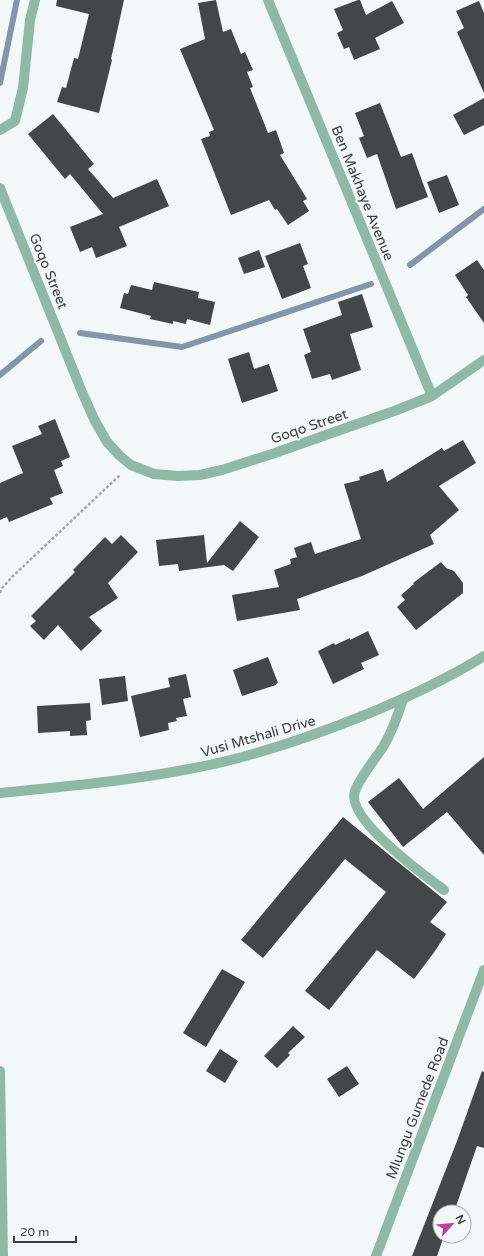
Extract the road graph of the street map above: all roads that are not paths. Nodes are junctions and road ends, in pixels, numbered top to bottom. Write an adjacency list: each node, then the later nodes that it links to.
1 (35, 0): 3 (street)
2 (268, 0): 6 (street, Ben Makhaye Avenue)
3 (0, 130)
4 (0, 188): 6 (street, Goqo Street)
5 (484, 360): 6 (street, Goqo Street)
6 (432, 396)
7 (484, 656): 8 (street, Vusi Mtshali Drive)
8 (403, 699): 9 (street, Vusi Mtshali Drive); 10 (street)
9 (0, 793)
10 (444, 890)
11 (484, 970): 14 (street, Mlungu Gumede Road)
12 (0, 1071): 13 (street)
13 (3, 1256)
14 (376, 1256)

